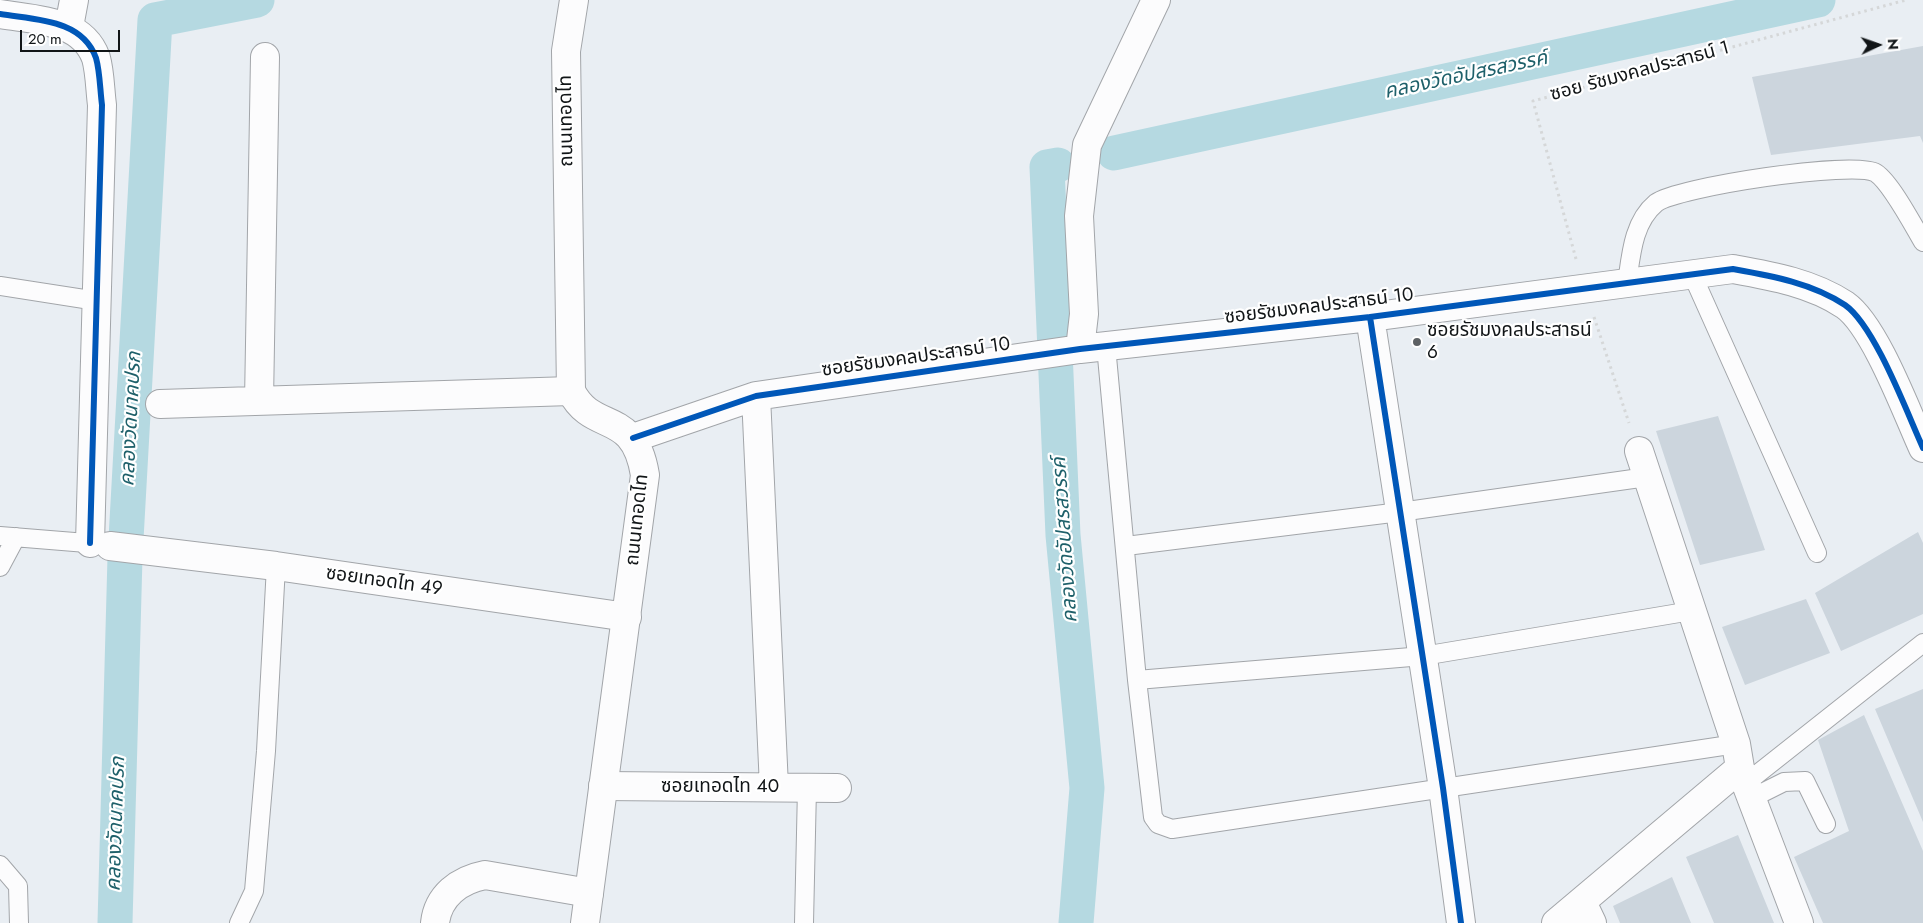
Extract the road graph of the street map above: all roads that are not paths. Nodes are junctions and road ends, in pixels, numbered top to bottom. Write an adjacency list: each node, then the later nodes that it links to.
1 (74, 0): 5 (street)
2 (574, 0): 14 (street, ถนนเทอดไท)
3 (1156, 0): 13 (street)
4 (0, 14): 5 (street)
5 (69, 27): 11 (street)
6 (265, 57): 16 (street)
7 (1923, 242): 9 (lane)
8 (1692, 274): 9 (street, ซอยรัชมงคลประสาธน์ 10); 19 (street, ซอยรัชมงคลประสาธน์ 10); 26 (lane)
9 (1626, 283): 12 (street, ซอยรัชมงคลประสาธน์ 10)
10 (0, 286): 11 (lane)
11 (97, 301): 24 (street)
12 (1370, 317): 13 (street, ซอยรัชมงคลประสาธน์ 10); 22 (street)
13 (1084, 349): 15 (street, ซอยรัชมงคลประสาธน์ 10); 25 (lane)
14 (571, 391): 16 (street); 18 (street)
15 (756, 396): 18 (street, ซอยรัชมงคลประสาธน์ 10); 36 (street)
16 (259, 401): 17 (street)
17 (160, 404)
18 (633, 438): 30 (street, ถนนเทอดไท)
19 (1923, 448)
20 (1639, 451): 21 (street)
21 (1647, 477): 22 (lane); 29 (street)
22 (1400, 512): 25 (lane); 32 (street)
23 (8, 536): 24 (lane); 28 (lane)
24 (100, 544): 27 (street, ซอยเทอดไท 49)
25 (1126, 546): 33 (lane)
26 (1817, 553)
27 (276, 566): 30 (street, ซอยเทอดไท 49); 45 (lane)
28 (0, 567)
29 (1691, 611): 32 (lane); 34 (street)
30 (627, 617): 35 (street, ถนนเทอดไท)
31 (1923, 643): 34 (lane)
32 (1422, 656): 33 (lane); 39 (street)
33 (1137, 680): 39 (lane)
34 (1743, 773): 39 (lane); 40 (lane); 43 (street); 51 (street)
35 (603, 786): 36 (street, ซอยเทอดไท 40); 42 (street, ถนนเทอดไท)
36 (774, 788): 37 (street, ซอยเทอดไท 40)
37 (808, 788): 38 (street, ซอยเทอดไท 40); 48 (lane)
38 (837, 788)
39 (1443, 788): 49 (street)
40 (1826, 824)
41 (0, 864): 44 (lane)
42 (589, 893): 46 (street); 47 (street, ถนนเทอดไท)
43 (1587, 913): 50 (street)
44 (19, 923)
45 (239, 923)
46 (436, 923)
47 (585, 923)
48 (804, 923)
49 (1461, 923)
50 (1556, 923)
51 (1799, 923)

